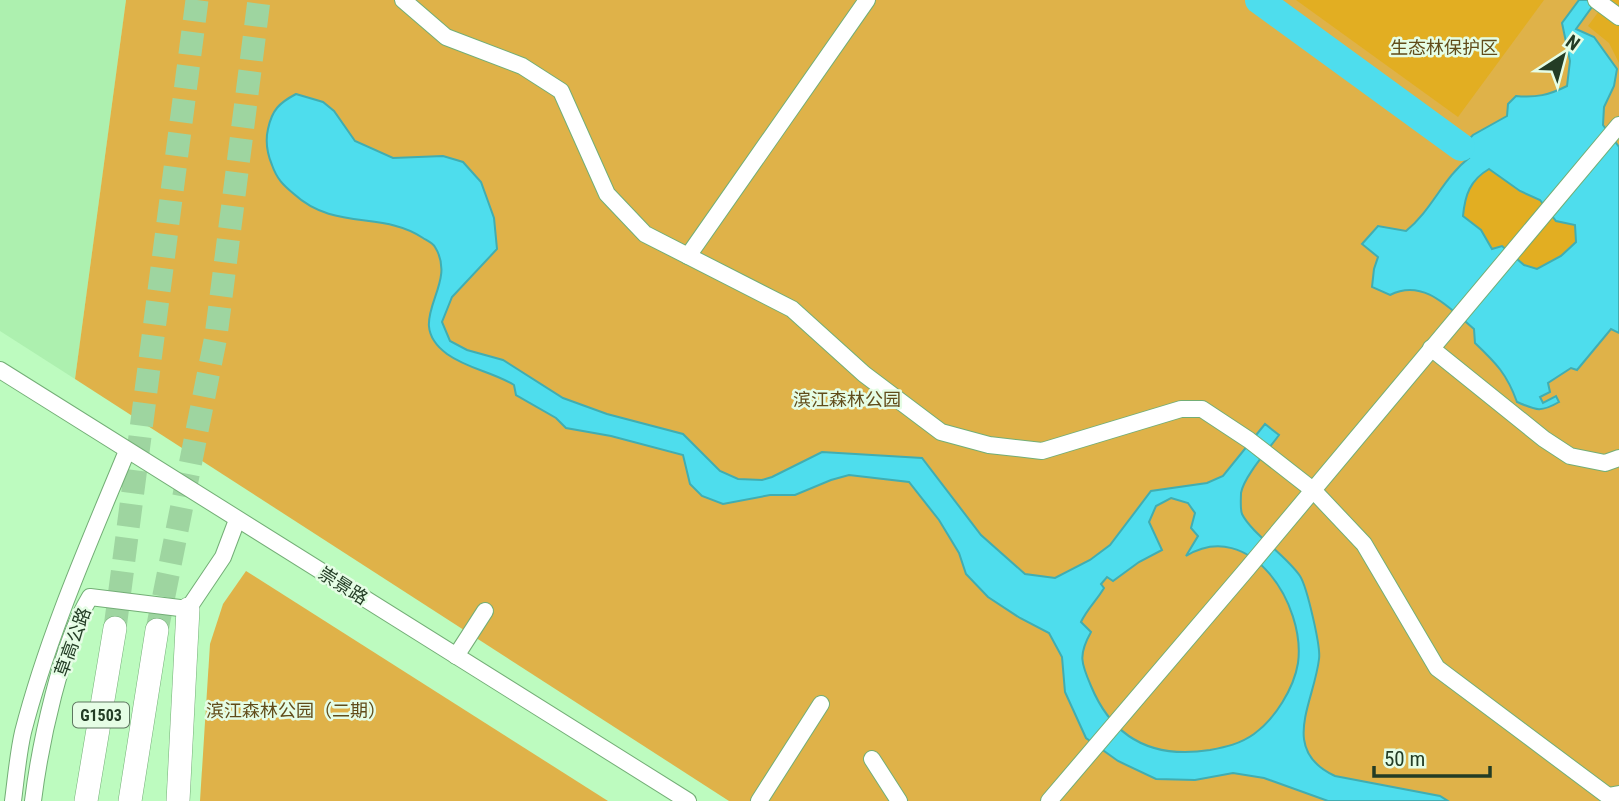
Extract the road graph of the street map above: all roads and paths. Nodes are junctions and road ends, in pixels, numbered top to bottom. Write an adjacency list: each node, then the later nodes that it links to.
1 (403, 0): 6 (street)
2 (867, 0): 6 (street)
3 (1597, 0): 4 (street)
4 (1619, 17)
5 (1619, 125): 7 (street)
6 (688, 256): 11 (street)
7 (1431, 348): 10 (street); 11 (street)
8 (0, 370): 9 (street, 崇景路)
9 (127, 451): 12 (street, 崇景路); 13 (street, 草高公路)
10 (1619, 458)
11 (1313, 490): 22 (street); 31 (street)
12 (237, 520): 15 (street); 19 (street, 崇景路)
13 (70, 589): 14 (street); 23 (street, 草高公路)
14 (90, 597): 15 (street, 草高公路); 24 (street, 草高公路)
15 (188, 609): 27 (highway)
16 (485, 611): 19 (street)
17 (115, 628): 25 (highway, G1503)
18 (157, 630): 26 (highway, G1503)
19 (456, 656): 28 (street, 崇景路)
20 (821, 704): 29 (street)
21 (872, 759): 30 (street)
22 (1619, 794)
23 (13, 801)
24 (33, 801)
25 (86, 801)
26 (130, 801)
27 (178, 801)
28 (688, 801)
29 (759, 801)
30 (899, 801)
31 (1049, 801)

